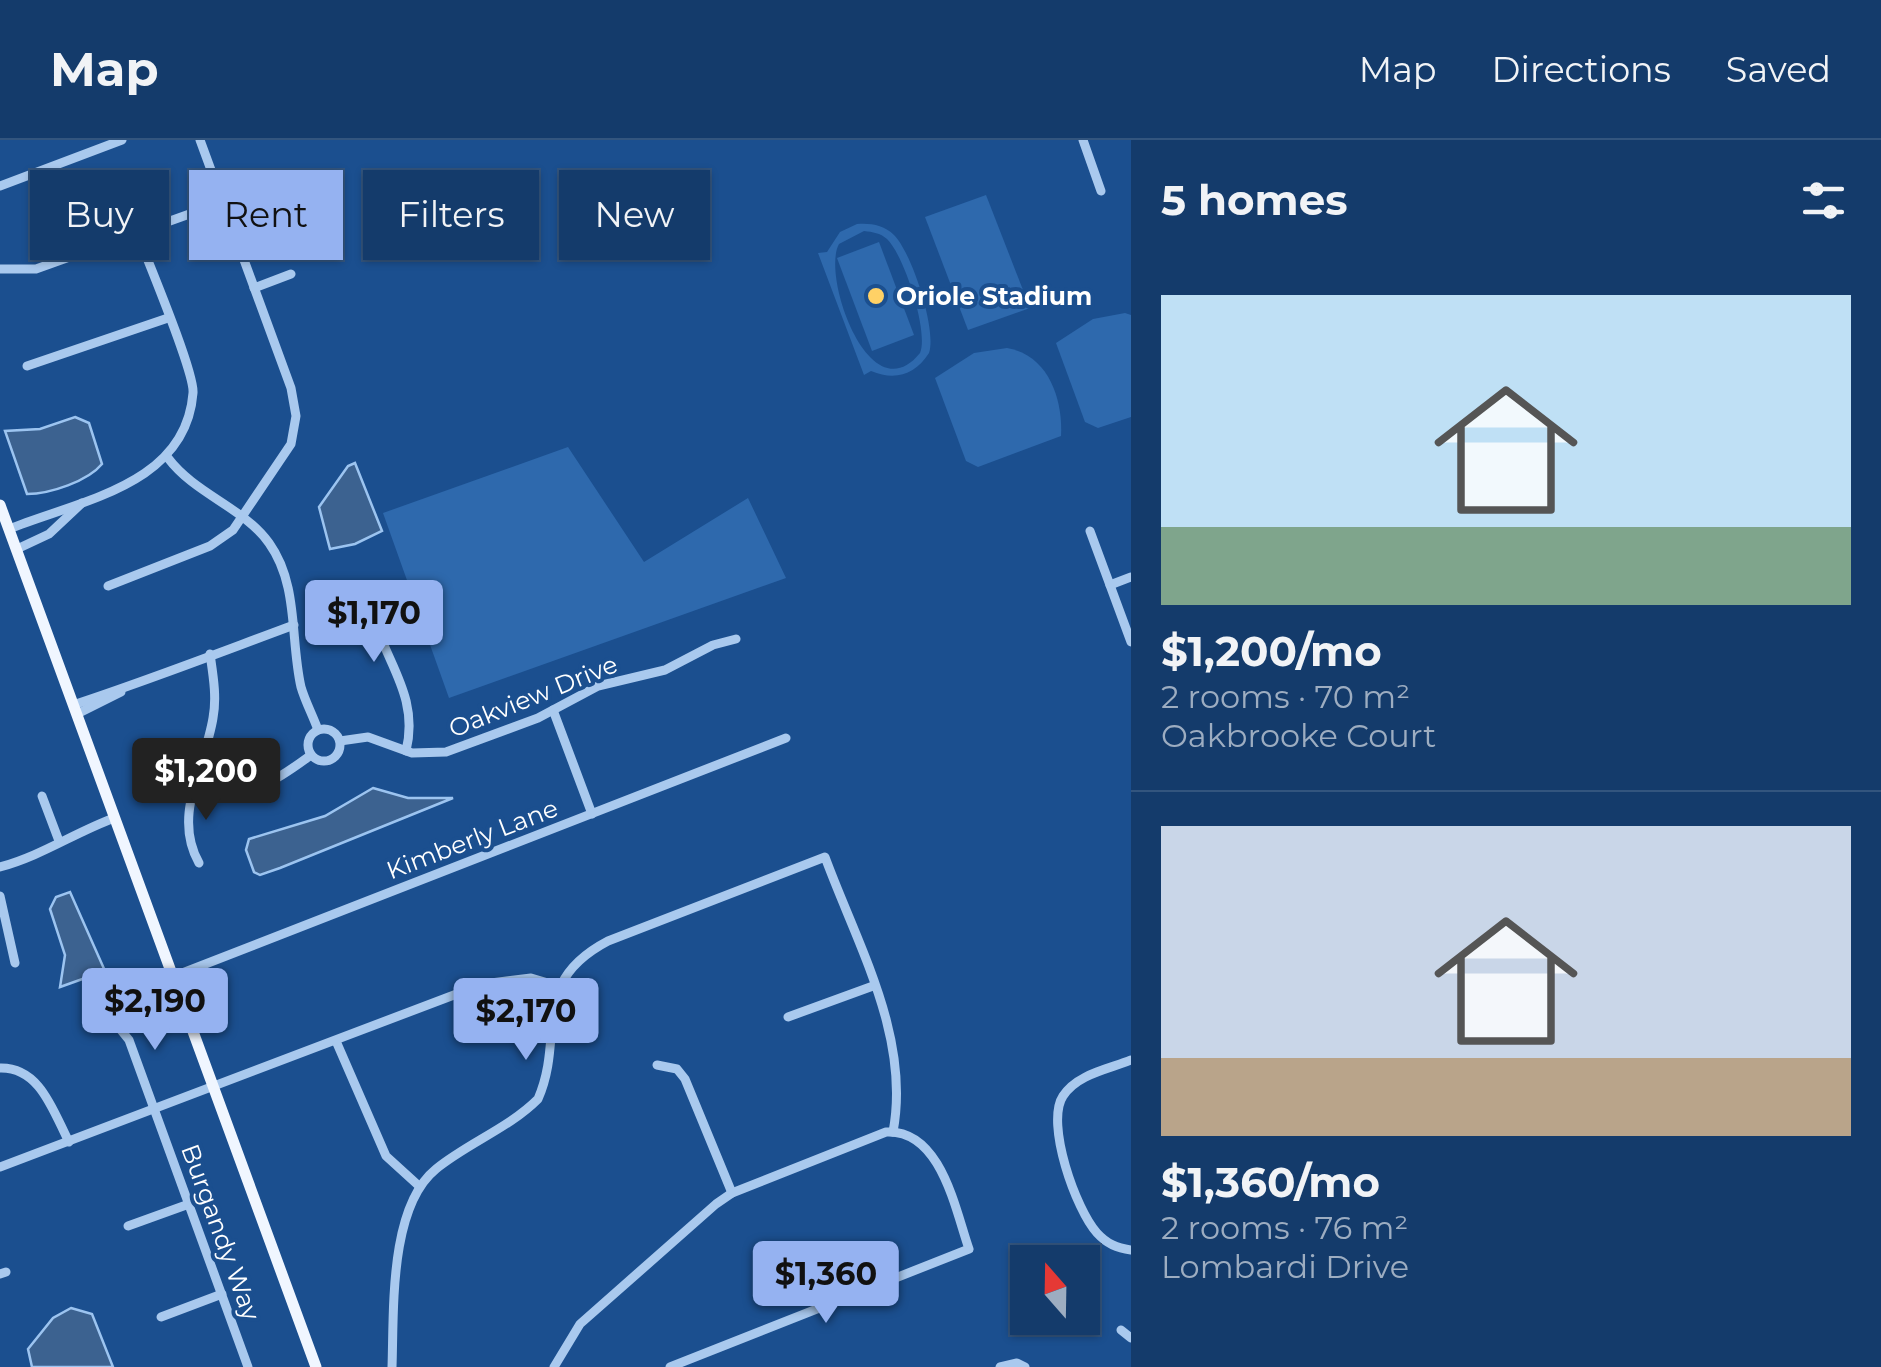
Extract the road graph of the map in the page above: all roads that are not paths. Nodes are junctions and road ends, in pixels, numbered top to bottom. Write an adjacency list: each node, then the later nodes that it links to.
1 (122, 140): 5 (street)
2 (200, 140): 4 (street)
3 (1083, 140): 6 (street)
4 (211, 170)
5 (0, 186)
6 (1100, 191)
7 (60, 260): 10 (street)
8 (148, 260): 13 (street)
9 (244, 260): 12 (street)
10 (0, 269)
11 (291, 274): 12 (street)
12 (254, 288): 18 (street)
13 (168, 318): 14 (street); 15 (street)
14 (27, 366)
15 (168, 458): 16 (street); 18 (street)
16 (84, 501): 19 (street); 21 (street)
17 (0, 505): 19 (main road)
18 (242, 519): 24 (street); 26 (street)
19 (9, 530): 21 (main road)
20 (1090, 532): 23 (street)
21 (16, 549): 30 (main road)
22 (1131, 577): 23 (street)
23 (1110, 585): 28 (street)
24 (108, 586)
25 (373, 589): 35 (street)
26 (294, 624): 29 (street); 32 (street)
27 (736, 639): 31 (street, Oakview Drive)
28 (1131, 642)
29 (210, 654): 30 (street); 38 (street)
30 (77, 709): 41 (main road)
31 (553, 710): 35 (street, Oakview Drive); 40 (street)
32 (318, 730): 34 (street); 36 (street)
33 (786, 738): 40 (street, Kimberly Lane)
34 (340, 742): 35 (street, Oakview Drive); 36 (street)
35 (406, 751)
36 (311, 755): 38 (street)
37 (161, 776): 38 (street)
38 (196, 784): 43 (street)
39 (42, 796): 42 (street)
40 (592, 814): 47 (street, Kimberly Lane)
41 (114, 818): 42 (street); 47 (main road)
42 (59, 841): 44 (street)
43 (199, 863)
44 (0, 867)
45 (0, 896): 46 (street)
46 (16, 964)
47 (172, 977): 56 (main road)
48 (558, 986): 49 (street); 52 (street); 61 (street)
49 (873, 986): 50 (street); 58 (street)
50 (788, 1017)
51 (116, 1024): 57 (street, Burgandy Way)
52 (336, 1041): 56 (street); 61 (street)
53 (1131, 1060): 65 (street)
54 (657, 1065): 62 (street)
55 (0, 1068): 59 (street)
56 (213, 1089): 57 (street); 71 (main road)
57 (155, 1110): 59 (street); 63 (street, Burgandy Way)
58 (892, 1132): 62 (street); 74 (street)
59 (69, 1142): 60 (street)
60 (0, 1167)
61 (418, 1186): 72 (street)
62 (732, 1193): 73 (street)
63 (189, 1204): 64 (street); 66 (street, Burgandy Way)
64 (128, 1226)
65 (1131, 1250)
66 (222, 1294): 67 (street); 70 (street, Burgandy Way)
67 (161, 1317)
68 (1121, 1330): 69 (street)
69 (1131, 1338)
70 (248, 1367)
71 (316, 1367)
72 (392, 1367)
73 (554, 1367)
74 (670, 1367)
75 (1000, 1367): 76 (street)
76 (1025, 1367)

